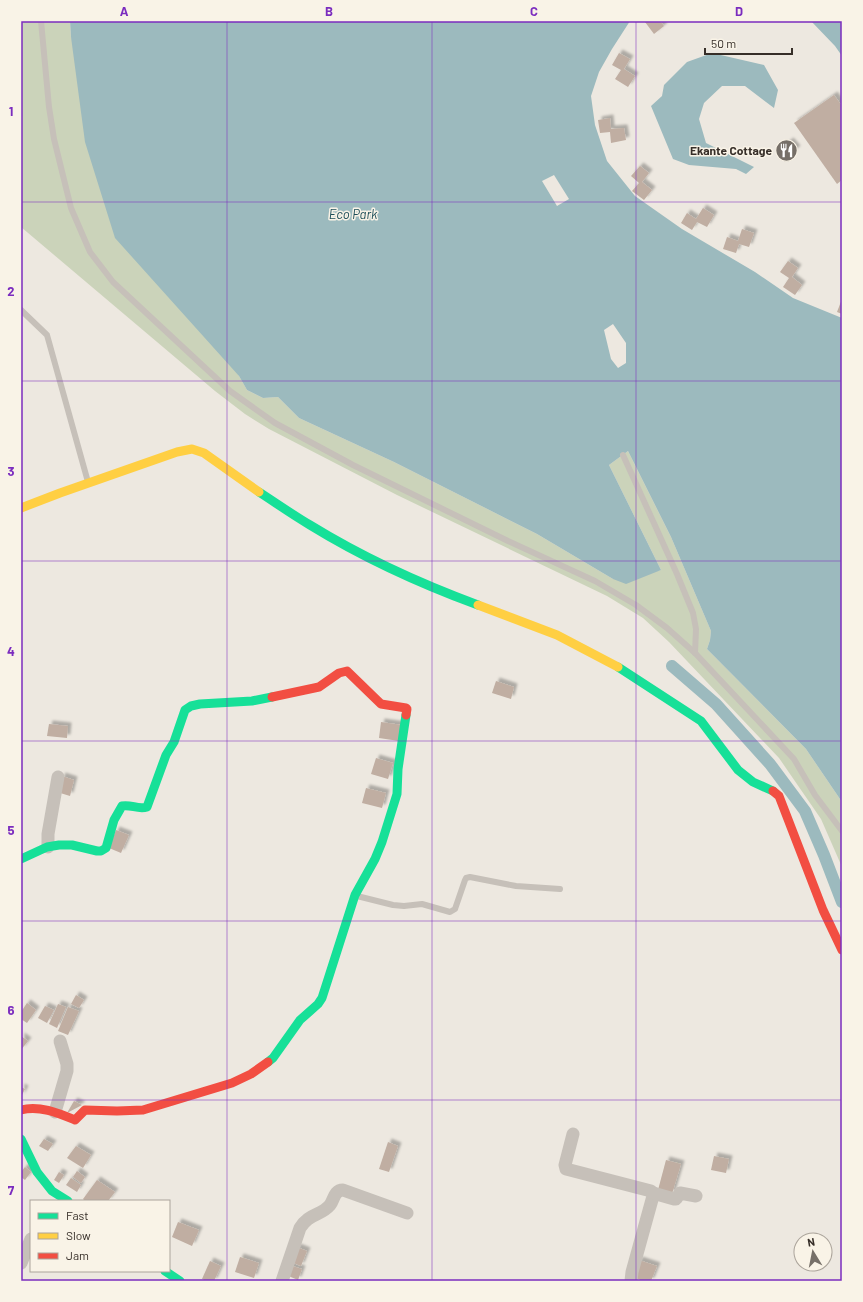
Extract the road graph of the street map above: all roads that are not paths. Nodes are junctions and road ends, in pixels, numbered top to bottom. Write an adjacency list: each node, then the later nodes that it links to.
1 (41, 21): 6 (lane)
2 (21, 310): 4 (lane)
3 (623, 455): 6 (lane)
4 (88, 483): 5 (street); 13 (street)
5 (21, 508)
6 (695, 653): 8 (lane)
7 (58, 777): 9 (street)
8 (842, 831)
9 (48, 847): 10 (street); 12 (street)
10 (21, 859)
11 (560, 889): 12 (lane)
12 (355, 895): 16 (street)
13 (842, 950)
14 (60, 1041): 16 (street)
15 (21, 1110): 16 (street)
16 (55, 1112)
17 (573, 1134): 20 (street)
18 (21, 1139): 19 (street)
19 (24, 1155): 21 (street)
20 (653, 1193): 22 (street); 30 (street)
21 (50, 1196): 23 (street)
22 (696, 1196)
23 (64, 1200)
24 (407, 1213): 29 (street)
25 (30, 1241): 26 (street)
26 (21, 1263)
27 (166, 1272): 28 (street)
28 (180, 1281)
29 (282, 1281)
30 (631, 1281)

